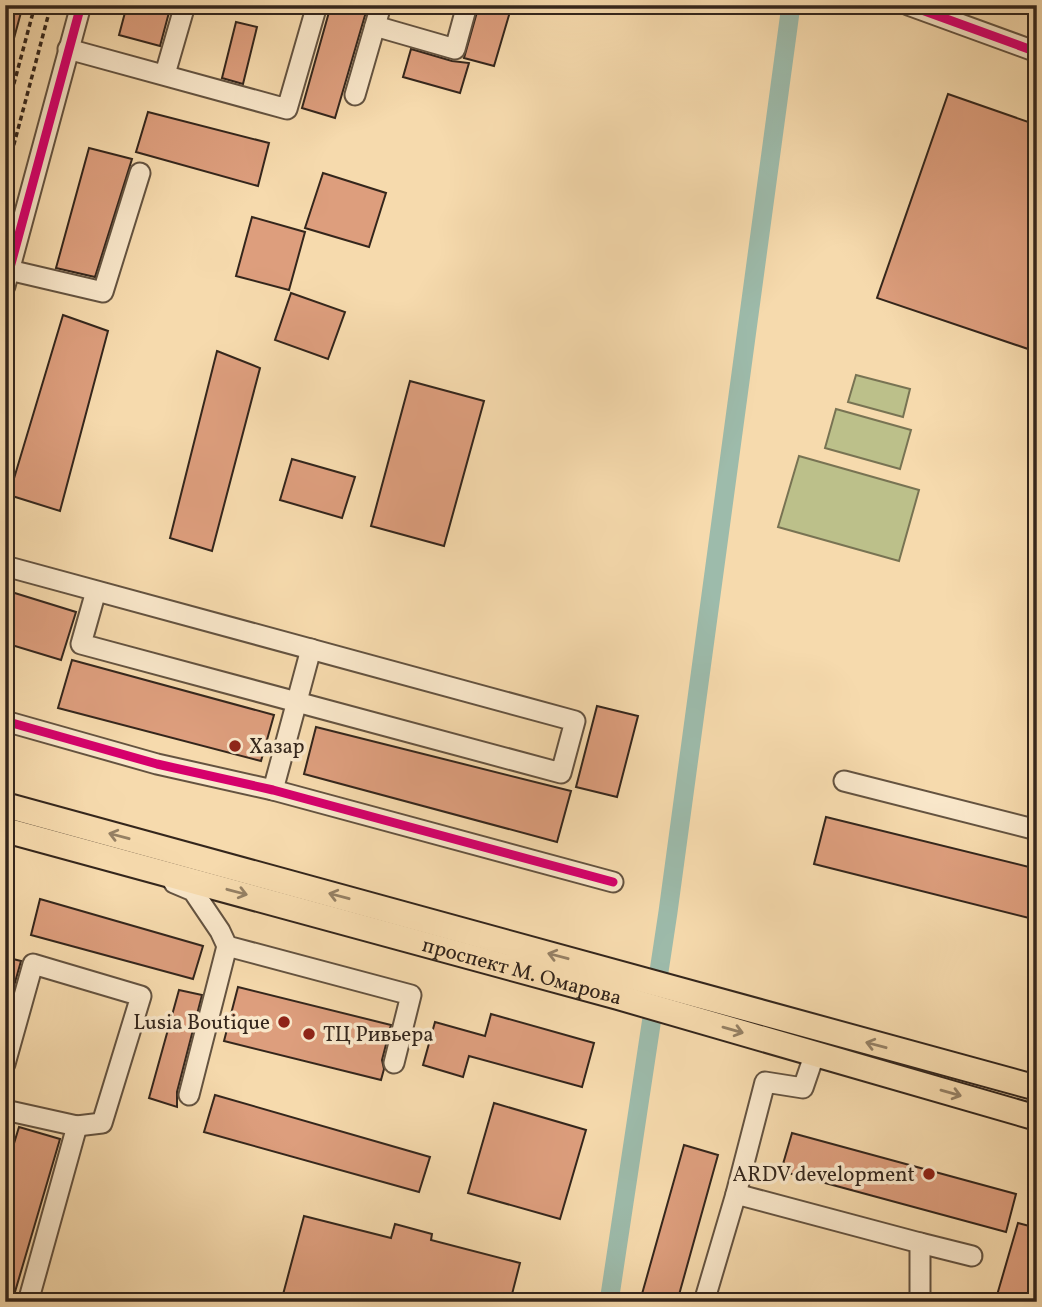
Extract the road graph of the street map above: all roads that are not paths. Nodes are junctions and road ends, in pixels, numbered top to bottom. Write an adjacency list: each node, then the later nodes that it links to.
1 (81, 5): 8 (street)
2 (185, 5): 10 (street)
3 (317, 5): 10 (street)
4 (381, 5): 7 (street)
5 (467, 5): 7 (street)
6 (908, 5): 9 (street)
7 (375, 26): 11 (street)
8 (68, 49): 10 (street); 13 (street)
9 (1037, 52)
10 (165, 74)
11 (355, 95)
12 (140, 173): 13 (street)
13 (8, 265)
14 (5, 566): 15 (street)
15 (96, 591): 16 (street); 17 (street)
16 (311, 649): 17 (street); 17 (street)
17 (296, 701): 20 (street)
18 (5, 721): 20 (street)
19 (844, 781): 23 (street)
20 (273, 790): 25 (street)
21 (5, 805): 27 (main road, проспект М. Омарова, one-way to 21)
22 (5, 830): 24 (main road, проспект М. Омарова)
23 (1037, 830)
24 (98, 854): 26 (street); 27 (main road, проспект М. Омарова, one-way to 27)
25 (612, 882)
26 (227, 946): 30 (street); 33 (street)
27 (621, 986): 28 (main road, проспект М. Омарова)
28 (670, 1000): 29 (main road, проспект М. Омарова, one-way to 29); 32 (main road, проспект М. Омарова, one-way to 28)
29 (815, 1053): 35 (main road, проспект М. Омарова, one-way to 35); 37 (street)
30 (394, 1063)
31 (5, 1064): 36 (street)
32 (1037, 1088)
33 (188, 1095)
34 (5, 1110): 36 (street)
35 (1037, 1118)
36 (76, 1126): 40 (street)
37 (736, 1194): 38 (street); 41 (street)
38 (920, 1244): 39 (street); 42 (street)
39 (972, 1256)
40 (28, 1302)
41 (704, 1302)
42 (920, 1302)

